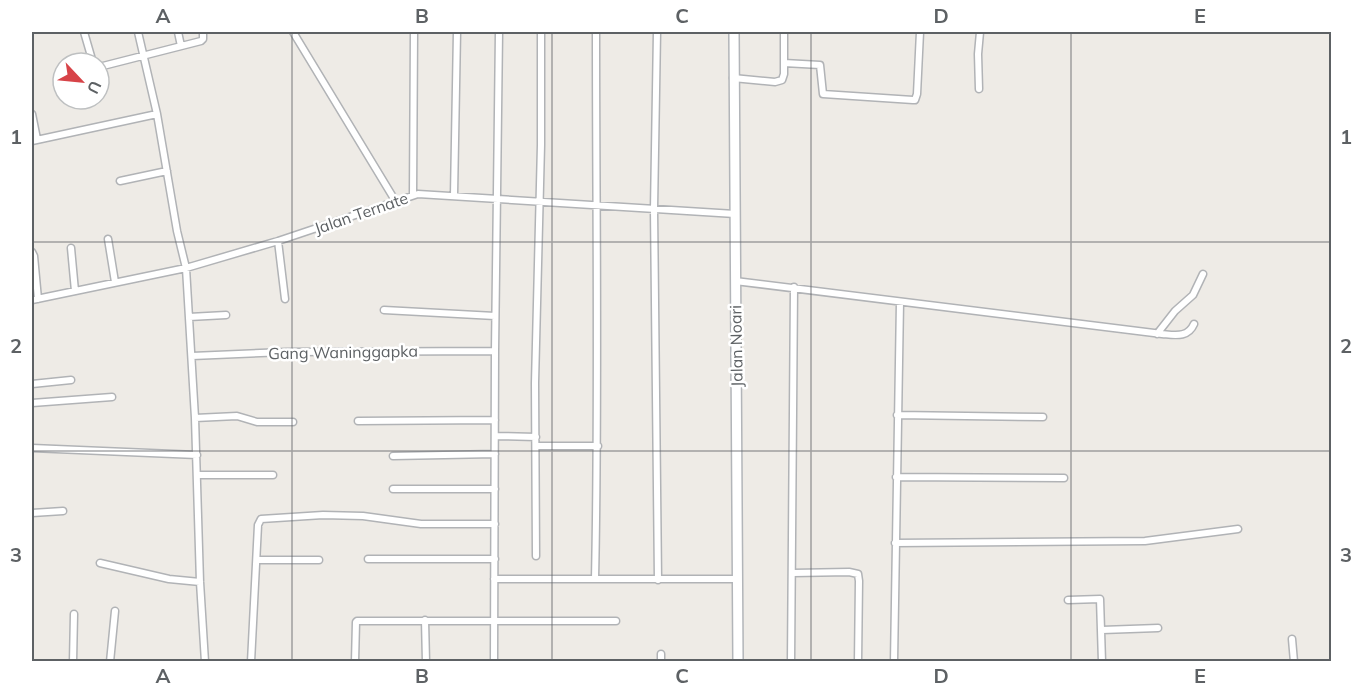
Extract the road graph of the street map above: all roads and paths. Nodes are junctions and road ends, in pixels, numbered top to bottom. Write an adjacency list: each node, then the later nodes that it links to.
1 (84, 32): 17 (street)
2 (138, 32): 18 (street)
3 (178, 32): 16 (street)
4 (203, 32): 16 (street)
5 (293, 32): 31 (street)
6 (414, 32): 28 (street)
7 (457, 32): 29 (street)
8 (499, 32): 30 (street)
9 (541, 32): 32 (street)
10 (596, 32): 33 (street)
11 (657, 32): 34 (street)
12 (734, 32): 21 (street, Jalan Noari)
13 (784, 32): 19 (street)
14 (920, 32): 19 (street)
15 (980, 32): 22 (street)
16 (181, 46): 18 (street)
17 (90, 51)
18 (144, 56): 20 (street); 24 (street)
19 (784, 63): 21 (street)
20 (111, 64)
21 (733, 78): 35 (street, Jalan Noari)
22 (979, 89)
23 (32, 114): 25 (street)
24 (158, 114): 25 (street); 26 (street)
25 (34, 140)
26 (167, 171): 27 (street); 40 (street)
27 (120, 181)
28 (413, 195): 29 (street, Jalan Ternate); 31 (street, Jalan Ternate)
29 (454, 195): 30 (street, Jalan Ternate)
30 (496, 199): 32 (street, Jalan Ternate); 51 (street)
31 (396, 202): 37 (street, Jalan Ternate)
32 (540, 202): 33 (street, Jalan Ternate); 68 (street)
33 (595, 206): 34 (street, Jalan Ternate); 70 (street)
34 (654, 209): 35 (street, Jalan Ternate); 96 (street)
35 (735, 214): 42 (street, Jalan Noari)
36 (108, 239): 43 (street)
37 (278, 241): 40 (street, Jalan Ternate); 46 (street)
38 (71, 248): 45 (street)
39 (32, 252): 47 (street)
40 (186, 268): 43 (street, Jalan Ternate); 52 (street)
41 (1203, 274): 54 (street)
42 (735, 281): 44 (street); 95 (street, Jalan Noari)
43 (115, 282): 45 (street, Jalan Ternate)
44 (794, 287): 48 (street); 92 (street)
45 (75, 291): 47 (street, Jalan Ternate)
46 (285, 298)
47 (35, 299)
48 (900, 302): 54 (street); 61 (street)
49 (384, 310): 51 (street)
50 (225, 315): 52 (street)
51 (495, 316): 55 (street)
52 (189, 317): 56 (street)
53 (1194, 324): 54 (street)
54 (1156, 333)
55 (495, 351): 56 (street, Gang Waninggapka); 64 (street)
56 (192, 356): 63 (street)
57 (71, 380): 58 (street)
58 (32, 384)
59 (112, 397): 60 (street)
60 (32, 404)
61 (897, 415): 62 (street); 77 (street)
62 (1043, 417)
63 (195, 418): 66 (street); 73 (street)
64 (495, 420): 65 (street); 67 (street)
65 (358, 421)
66 (293, 422)
67 (495, 436): 68 (street); 72 (street)
68 (536, 437): 69 (street)
69 (536, 446): 70 (street); 86 (street)
70 (598, 446): 94 (street)
71 (32, 448): 73 (street)
72 (495, 454): 74 (street); 80 (street)
73 (196, 455): 75 (street)
74 (393, 456)
75 (197, 475): 76 (street); 97 (street)
76 (273, 475)
77 (896, 477): 78 (street); 85 (street)
78 (1064, 478)
79 (393, 489): 80 (street)
80 (495, 489): 83 (street)
81 (63, 511): 82 (street)
82 (32, 513)
83 (495, 524): 88 (street); 89 (street)
84 (1238, 529): 85 (street)
85 (895, 543): 119 (street)
86 (536, 556)
87 (368, 559): 88 (street)
88 (495, 559): 93 (street)
89 (257, 560): 90 (street); 111 (street)
90 (320, 560)
91 (100, 564): 97 (street)
92 (793, 573): 117 (street); 118 (street)
93 (494, 579): 94 (street); 103 (street)
94 (596, 579): 96 (street)
95 (738, 579): 96 (street); 116 (street, Jalan Noari)
96 (658, 580)
97 (200, 582): 110 (street)
98 (1068, 600): 105 (street)
99 (115, 611): 109 (street)
100 (74, 614): 108 (street)
101 (425, 620): 103 (street); 112 (street); 113 (street)
102 (616, 621): 103 (street)
103 (494, 622): 114 (street)
104 (1158, 628): 105 (street)
105 (1102, 630): 120 (street)
106 (1292, 639): 121 (street)
107 (661, 654): 115 (street)
108 (73, 662)
109 (110, 662)
110 (205, 662)
111 (251, 662)
112 (355, 662)
113 (426, 662)
114 (494, 662)
115 (661, 662)
116 (738, 662)
117 (791, 662)
118 (858, 662)
119 (894, 662)
120 (1102, 662)
121 (1294, 662)

